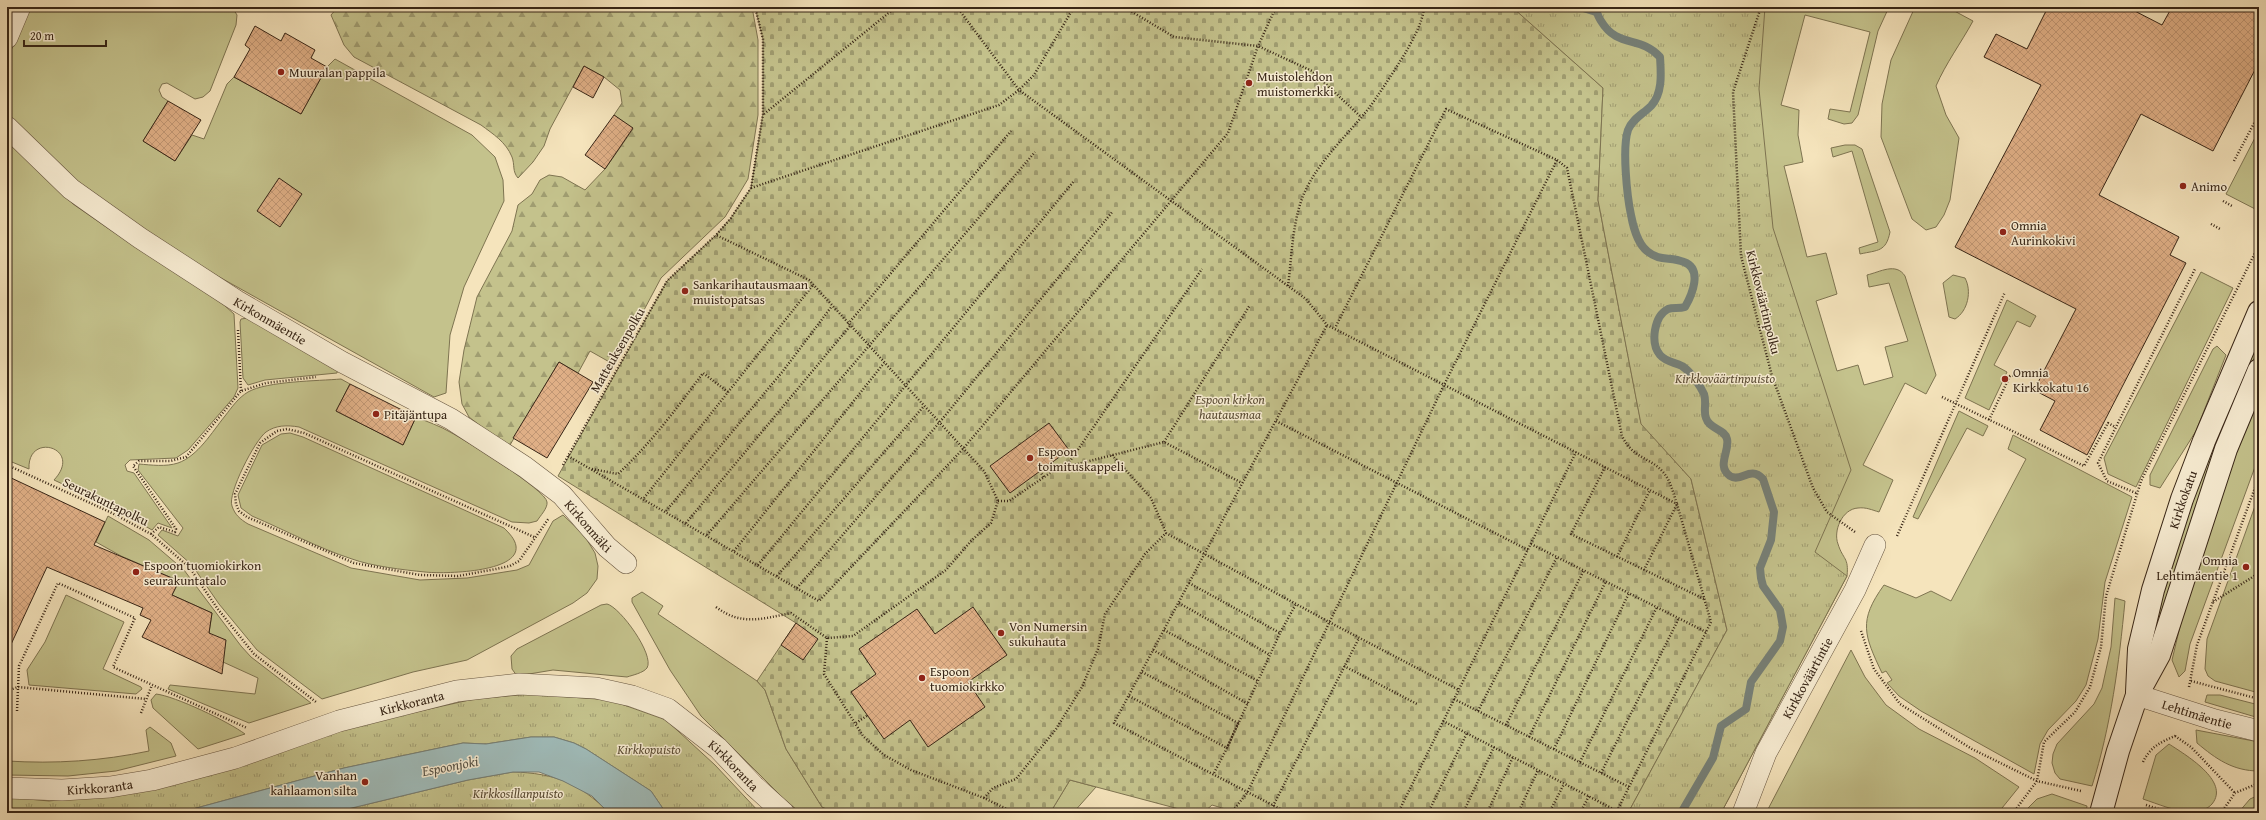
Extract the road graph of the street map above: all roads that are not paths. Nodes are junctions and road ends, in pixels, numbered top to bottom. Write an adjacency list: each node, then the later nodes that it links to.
1 (20, 7): 2 (street)
2 (7, 38)
3 (7, 127): 6 (street, Kirkonmäentie)
4 (2259, 312): 9 (main road, Kirkkokatu)
5 (2259, 370): 9 (main road, Kirkkokatu)
6 (552, 487): 8 (street, Kirkonmäki)
7 (1875, 545): 13 (street, Kirkkoväärtintie)
8 (626, 563)
9 (2137, 695): 10 (street, Lehtimäentie); 14 (main road, Kirkkokatu)
10 (2259, 731)
11 (7, 788): 12 (street, Kirkkoranta)
12 (784, 813)
13 (1743, 813)
14 (2101, 813)

